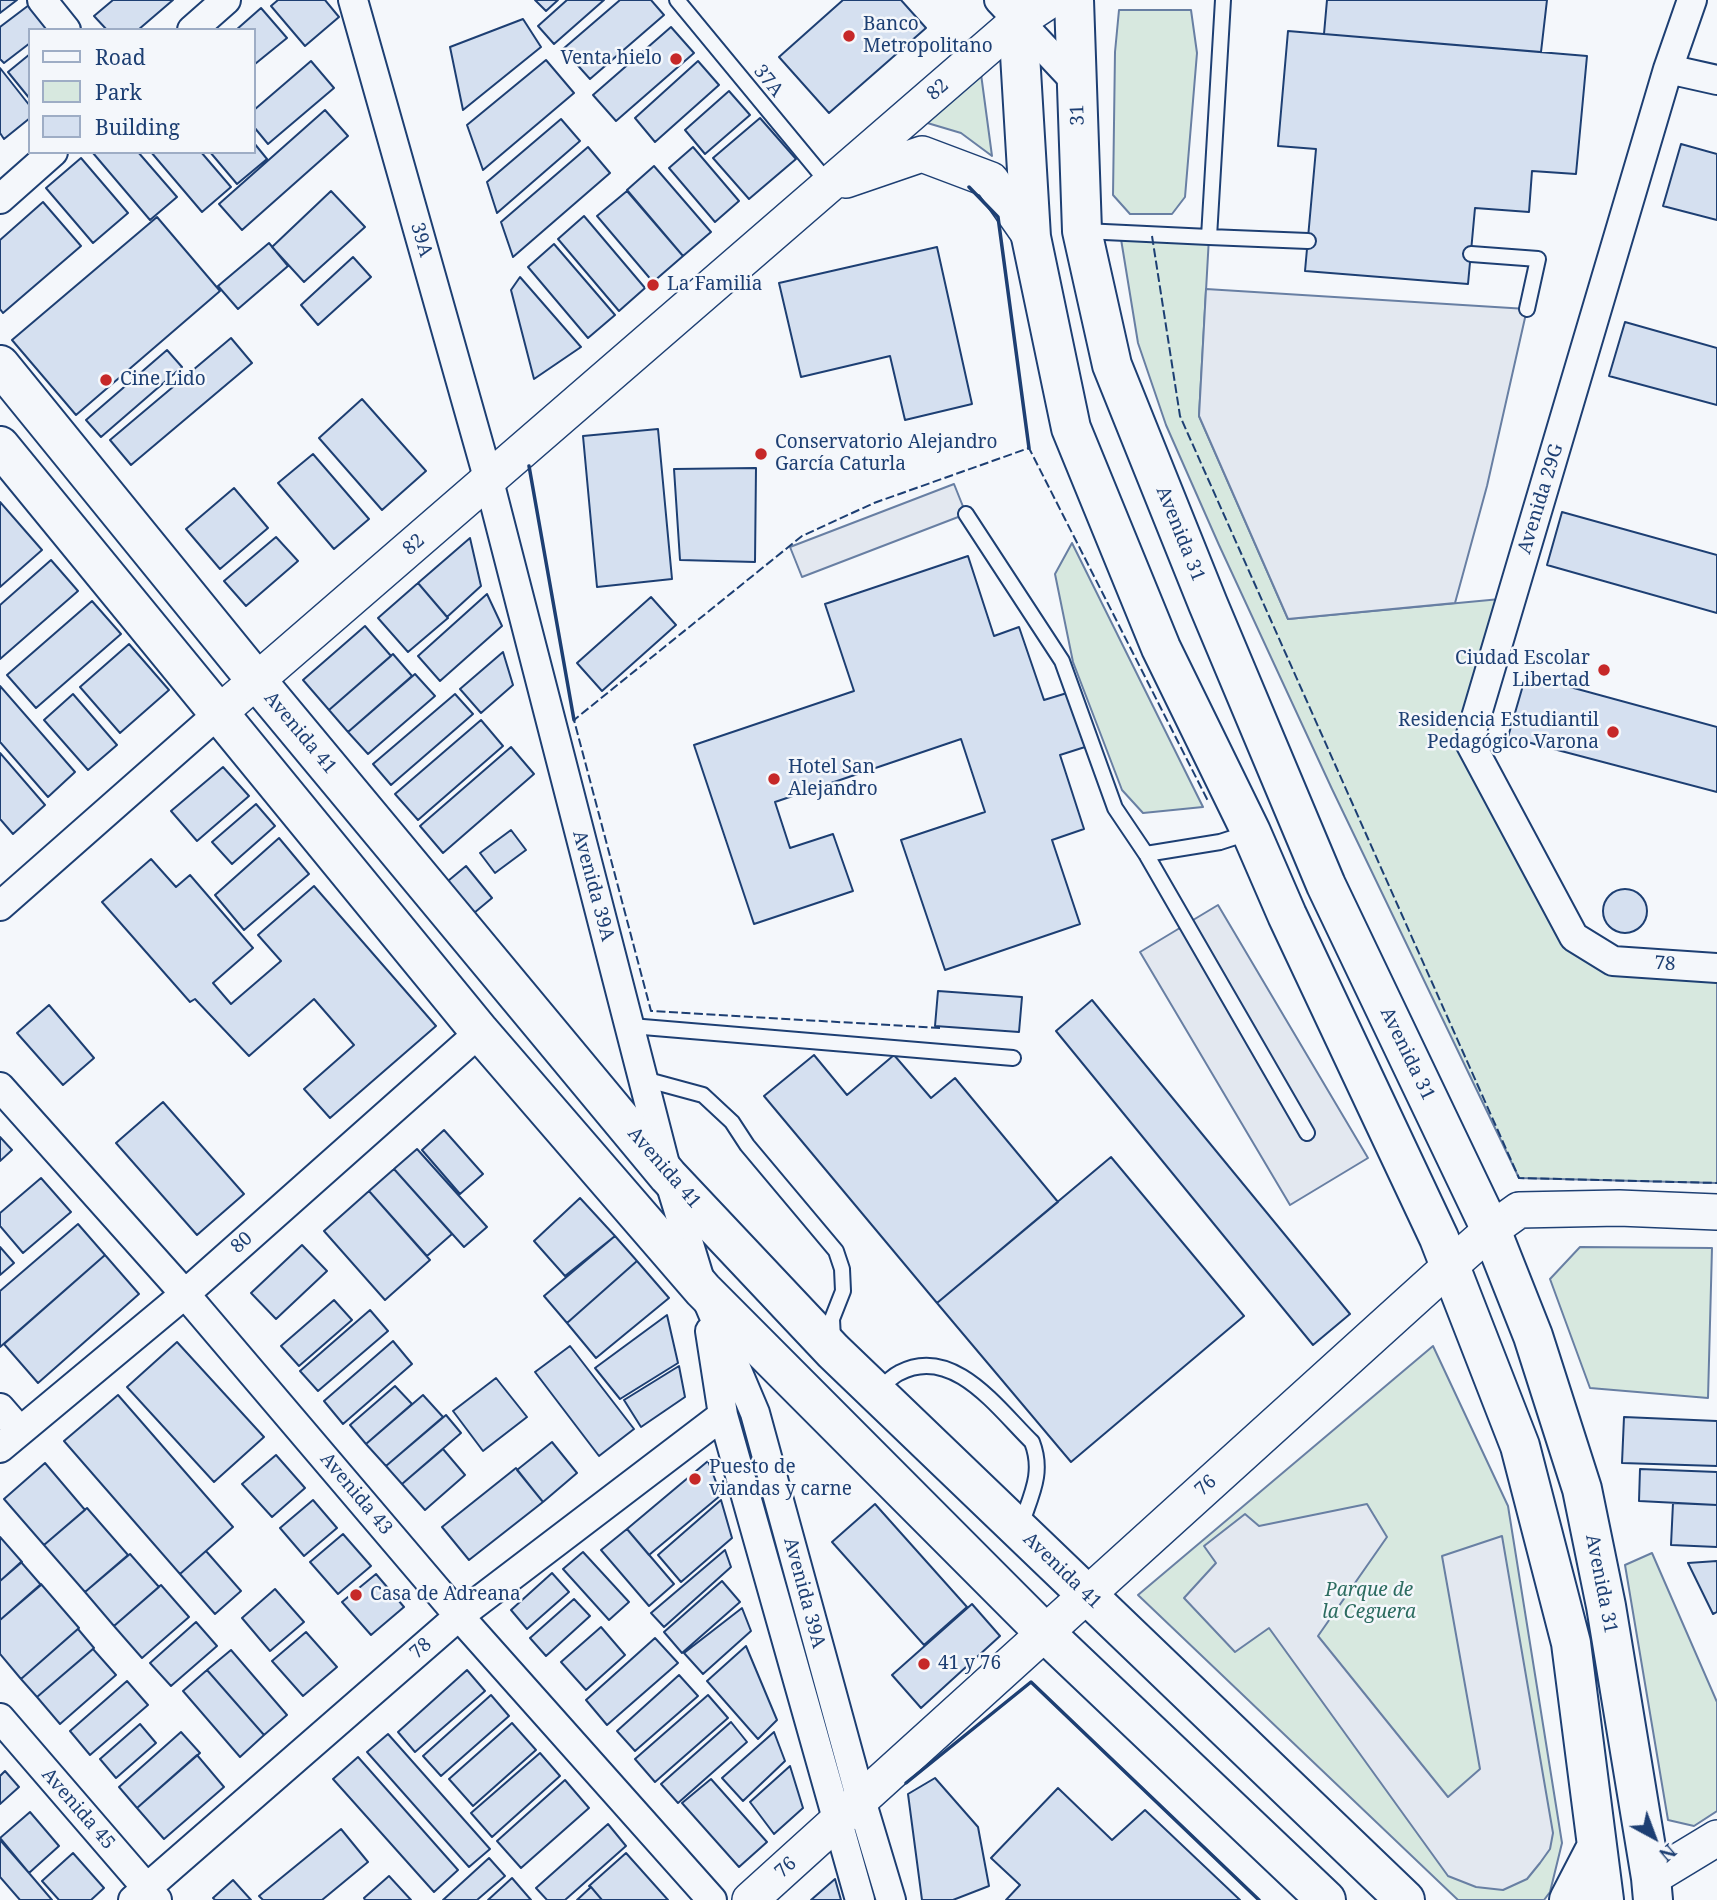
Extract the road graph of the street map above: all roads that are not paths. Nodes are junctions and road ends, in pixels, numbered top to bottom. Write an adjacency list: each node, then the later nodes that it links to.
1 (42, 0): 10 (street)
2 (226, 0): 11 (street)
3 (353, 0): 26 (street, 39A)
4 (677, 0): 16 (lane, 37A)
5 (1050, 0): 9 (street, 82)
6 (1074, 0): 14 (main road, 31)
7 (1223, 0): 20 (lane)
8 (1692, 0): 12 (street, Avenida 29G)
9 (1012, 7): 14 (street); 16 (street, 82); 19 (main road)
10 (64, 28)
11 (194, 28)
12 (1668, 69): 13 (street); 33 (street, Avenida 29G)
13 (1717, 80)
14 (1077, 83): 18 (main road, 31)
15 (51, 154): 17 (street)
16 (830, 186): 19 (street, 82); 26 (street, 82)
17 (0, 199)
18 (1082, 231): 20 (lane); 43 (main road, Avenida 31)
19 (1031, 237): 30 (main road)
20 (1209, 237): 21 (lane)
21 (1308, 241)
22 (1471, 254): 23 (lane)
23 (1527, 309)
24 (0, 365): 28 (main road, Avenida 41)
25 (0, 446): 29 (main road)
26 (489, 481): 28 (street, 82); 35 (street, Avenida 39A)
27 (966, 514): 31 (lane)
28 (256, 680): 29 (street, 82); 41 (main road, Avenida 41)
29 (219, 713): 32 (street, 82); 36 (main road)
30 (1251, 832): 31 (lane); 44 (main road)
31 (1146, 854): 40 (lane)
32 (0, 906)
33 (1613, 961): 34 (street, 78)
34 (1717, 968)
35 (631, 1026): 37 (lane); 38 (street, Avenida 39A)
36 (480, 1032): 45 (main road); 46 (street, 80)
37 (1013, 1058)
38 (644, 1079): 41 (street, Avenida 39A); 47 (lane)
39 (0, 1087): 46 (street, Avenida 43)
40 (1307, 1133)
41 (668, 1177): 45 (street, Avenida 39A); 47 (main road, Avenida 41)
42 (1717, 1212): 43 (street, 76)
43 (1491, 1230): 44 (street, 76); 60 (main road, Avenida 31)
44 (1445, 1252): 53 (street, 76); 59 (main road)
45 (703, 1290): 50 (street, Avenida 39A); 55 (main road); 57 (street, Avenida 39A)
46 (185, 1294): 51 (street, 80); 54 (street, Avenida 43)
47 (833, 1351): 48 (main road, Avenida 41)
48 (876, 1392): 52 (main road, Avenida 41); 52 (lane)
49 (0, 1408): 51 (street)
50 (723, 1415): 54 (street, 78); 57 (street, Avenida 39A)
51 (10, 1439)
52 (1019, 1530): 53 (main road, Avenida 41)
53 (1086, 1594): 55 (street, 76); 67 (main road, Avenida 41)
54 (459, 1616): 61 (street, 78); 62 (street, Avenida 43)
55 (1044, 1632): 57 (street, 76); 66 (main road)
56 (0, 1718): 61 (street, Avenida 45)
57 (850, 1811): 63 (street, 76); 64 (street, Avenida 39A); 65 (street, Avenida 39A)
58 (1717, 1838): 60 (street)
59 (1597, 1846): 68 (main road); 69 (main road)
60 (1652, 1889)
61 (145, 1896)
62 (712, 1900)
63 (750, 1900)
64 (860, 1900)
65 (891, 1900)
66 (1326, 1900)
67 (1405, 1900)
68 (1569, 1900)
69 (1604, 1900)

